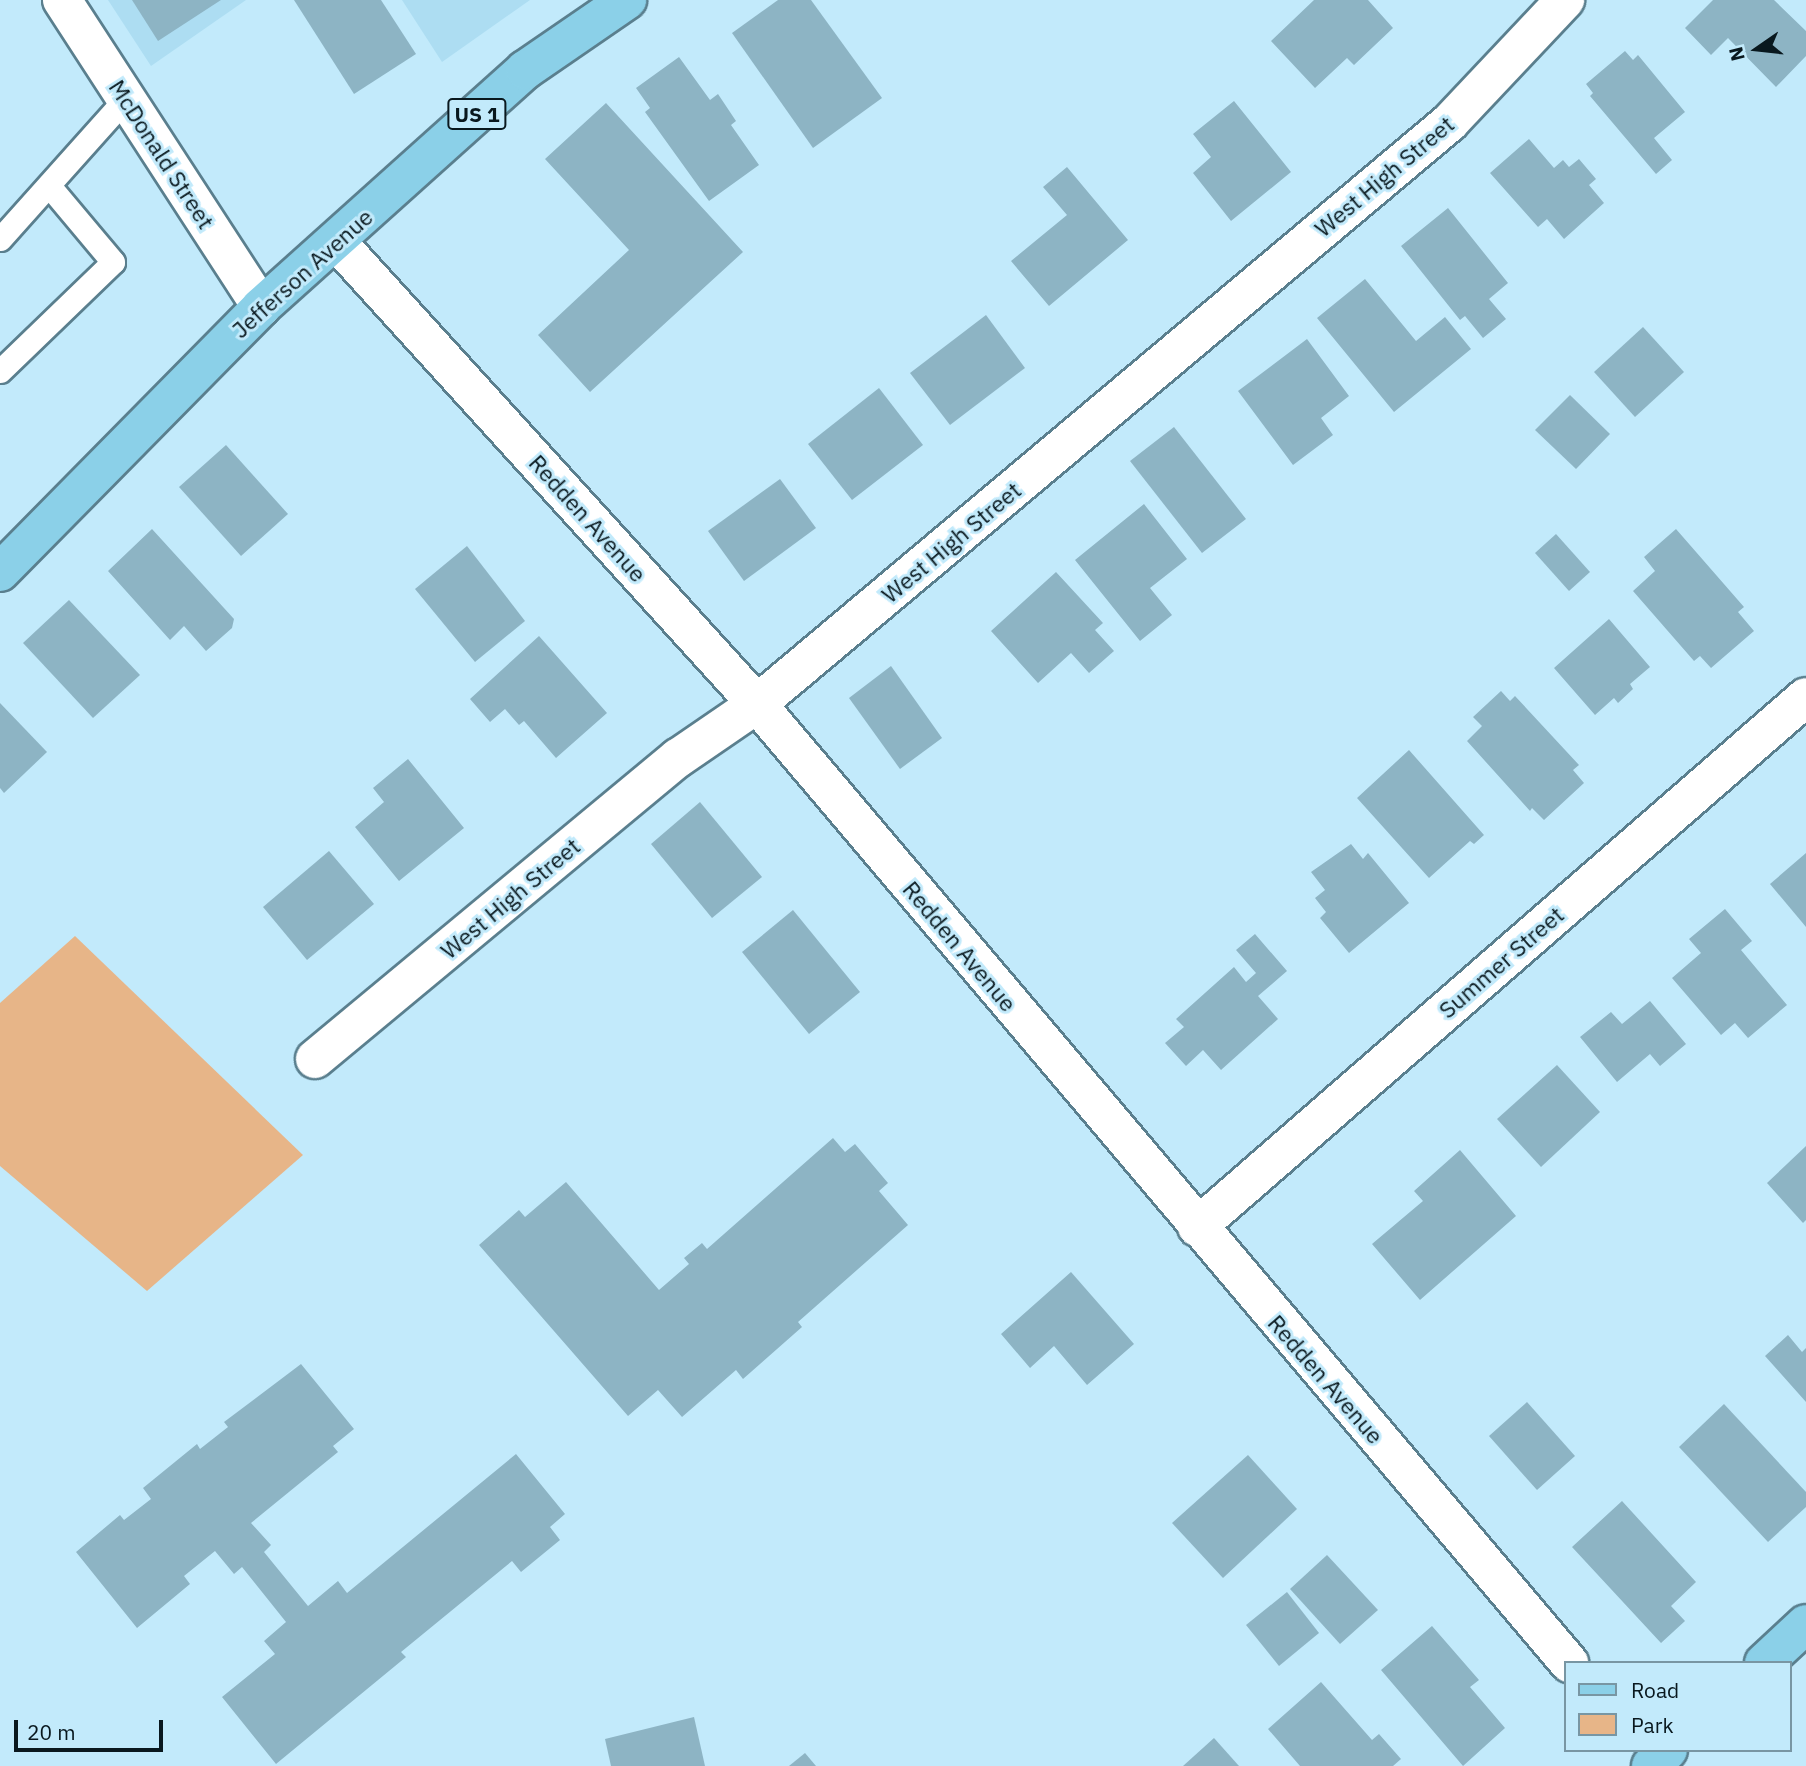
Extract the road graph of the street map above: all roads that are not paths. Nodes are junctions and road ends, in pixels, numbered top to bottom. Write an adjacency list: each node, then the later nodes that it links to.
1 (62, 0): 4 (street, McDonald Street)
2 (627, 0): 7 (main road, Jefferson Avenue / US 1)
3 (1565, 0): 12 (street, West High Street)
4 (126, 98): 5 (lane); 8 (street, McDonald Street)
5 (50, 187): 6 (lane); 9 (lane)
6 (0, 239)
7 (337, 242): 8 (main road, Jefferson Avenue / US 1); 12 (street, Redden Avenue)
8 (261, 307): 10 (main road, Jefferson Avenue / US 1)
9 (0, 371)
10 (0, 572)
11 (1806, 697): 14 (street, Summer Street)
12 (757, 704): 13 (street, West High Street); 14 (street, Redden Avenue)
13 (315, 1059)
14 (1197, 1227): 16 (street, Redden Avenue)
15 (1806, 1624): 17 (main road)
16 (1567, 1661)
17 (1765, 1661)

